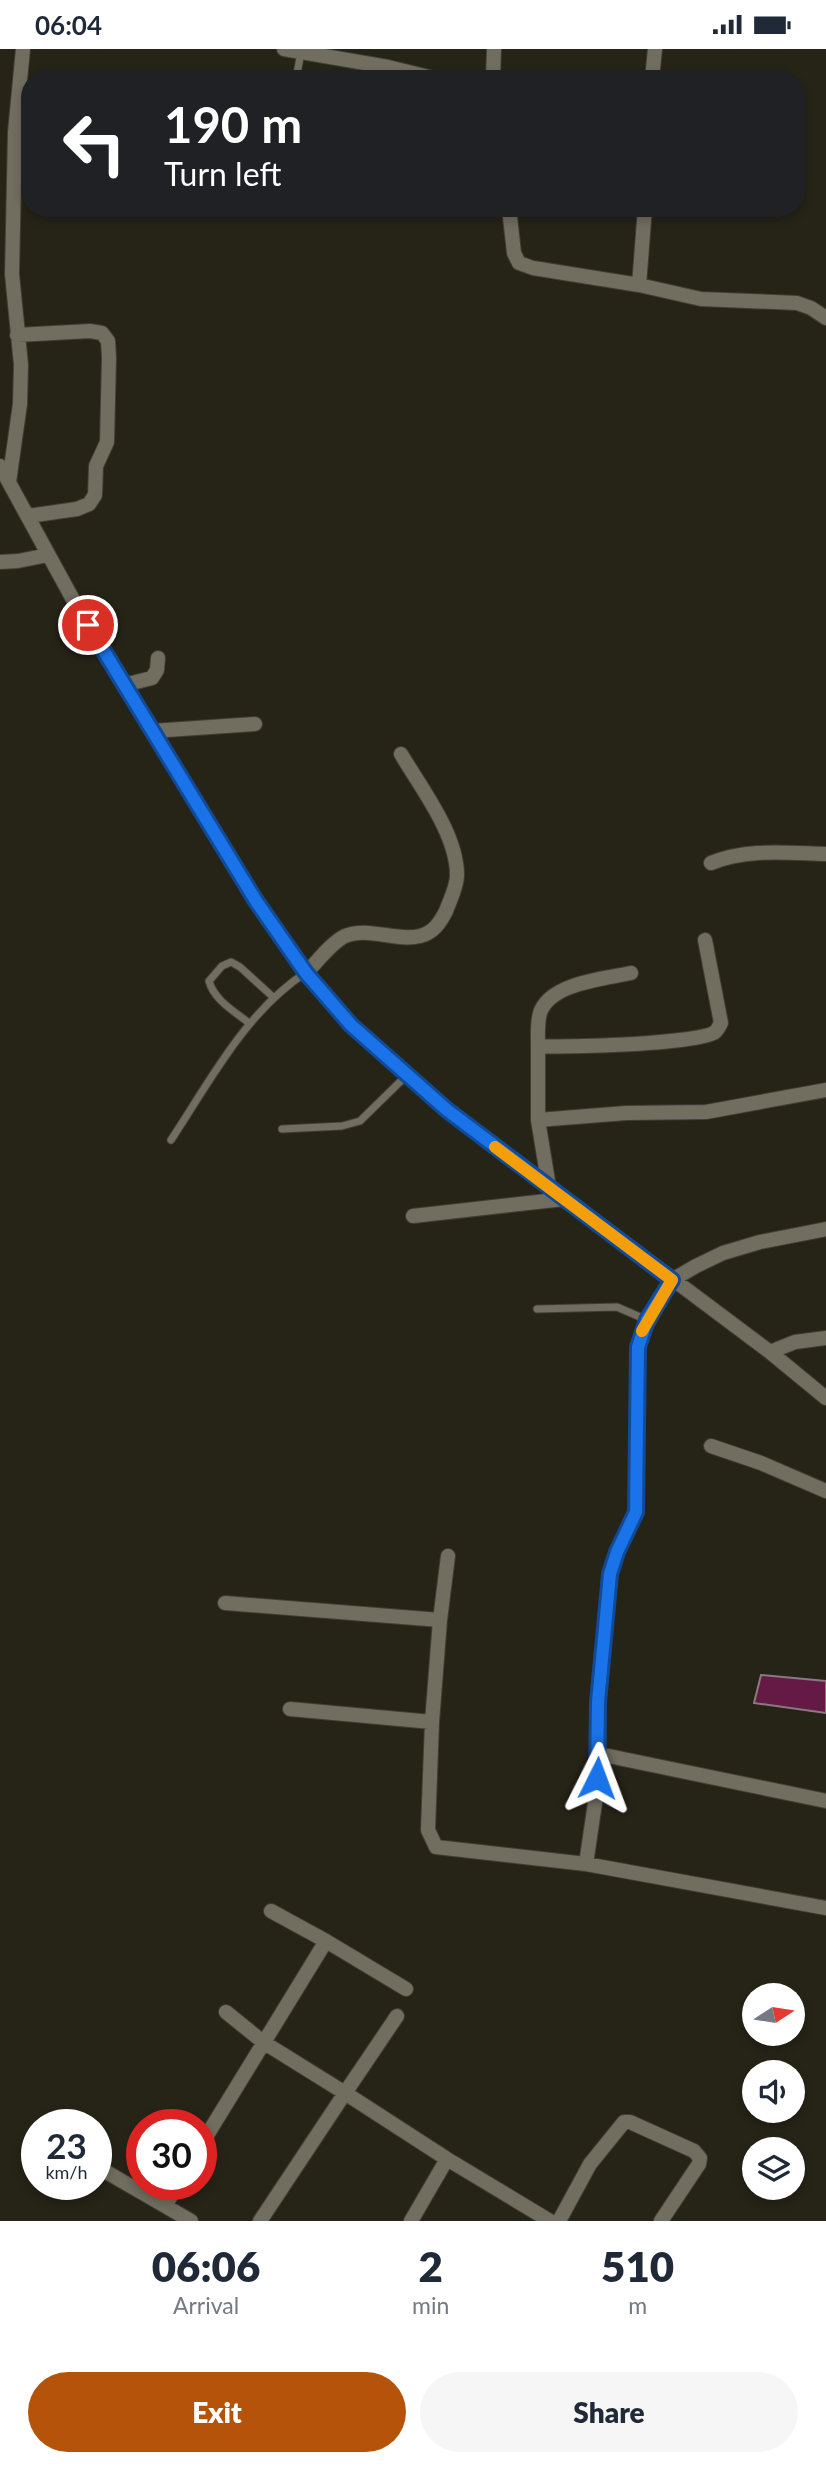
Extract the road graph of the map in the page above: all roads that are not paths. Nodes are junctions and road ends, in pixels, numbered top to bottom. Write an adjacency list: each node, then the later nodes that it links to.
1 (22, 49): 12 (street)
2 (284, 49): 5 (street)
3 (494, 49): 8 (street)
4 (655, 49): 9 (street)
5 (301, 52): 6 (lane); 7 (street)
6 (298, 70)
7 (400, 70)
8 (493, 70)
9 (653, 70)
10 (510, 217): 13 (street)
11 (644, 217): 13 (street)
12 (6, 273): 15 (street)
13 (639, 285): 14 (street)
14 (826, 318)
15 (17, 335): 17 (street); 18 (street)
16 (0, 466): 17 (street)
17 (9, 482): 18 (street)
18 (28, 516): 19 (street)
19 (48, 555): 20 (street); 22 (street)
20 (0, 562)
21 (158, 658): 22 (street)
22 (124, 685): 24 (street)
23 (256, 725): 24 (street)
24 (152, 731): 29 (street)
25 (401, 754): 29 (street)
26 (826, 854): 27 (street)
27 (710, 863)
28 (705, 940): 33 (street)
29 (306, 973): 31 (lane); 34 (street)
30 (631, 973): 33 (street)
31 (274, 997): 32 (lane); 32 (lane)
32 (249, 1023): 38 (lane)
33 (538, 1046): 36 (street)
34 (406, 1076): 37 (lane); 39 (street)
35 (826, 1090): 36 (street)
36 (538, 1120): 39 (street)
37 (282, 1129)
38 (171, 1140)
39 (548, 1187): 40 (street)
40 (564, 1199): 41 (street); 43 (street)
41 (413, 1216)
42 (826, 1229): 43 (street)
43 (672, 1280): 45 (street); 47 (street)
44 (537, 1309): 45 (lane)
45 (647, 1320): 56 (street)
46 (826, 1338): 47 (street)
47 (770, 1352): 48 (street)
48 (826, 1398)
49 (711, 1445): 50 (street)
50 (826, 1491)
51 (448, 1556): 53 (street)
52 (225, 1603): 53 (street)
53 (440, 1621): 55 (street)
54 (290, 1709): 55 (street)
55 (432, 1723): 58 (street)
56 (599, 1754): 57 (street); 58 (street)
57 (826, 1801)
58 (586, 1864): 59 (street)
59 (826, 1908)
60 (271, 1910): 61 (street)
61 (326, 1941): 62 (street); 65 (street)
62 (406, 1989)
63 (226, 2012): 65 (street)
64 (397, 2015): 66 (street)
65 (263, 2042): 66 (street); 67 (street)
66 (345, 2093): 68 (street); 73 (street)
67 (217, 2118)
68 (447, 2159): 74 (street); 75 (street)
69 (112, 2175): 71 (street)
70 (169, 2200): 71 (street)
71 (165, 2206): 72 (street)
72 (191, 2221)
73 (260, 2221)
74 (411, 2221)
75 (550, 2221)
76 (559, 2221): 77 (street)
77 (661, 2221)

